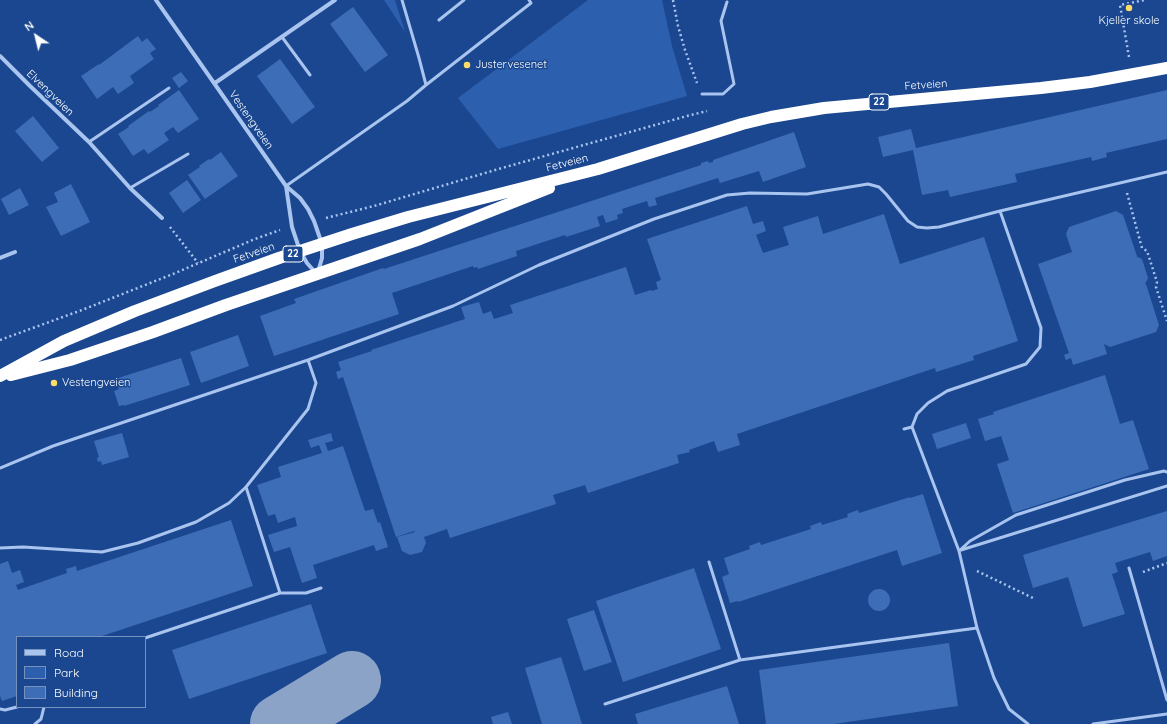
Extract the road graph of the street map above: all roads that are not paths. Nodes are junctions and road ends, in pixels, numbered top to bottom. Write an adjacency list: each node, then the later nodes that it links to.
1 (156, 0): 12 (street, Vestengveien)
2 (335, 0): 8 (street, Vestengveien)
3 (402, 0): 13 (lane)
4 (464, 0): 7 (lane)
5 (529, 0): 13 (lane)
6 (727, 2): 15 (lane)
7 (439, 20)
8 (282, 37): 11 (lane); 12 (street, Vestengveien)
9 (0, 56): 16 (street, Elvengveien)
10 (1167, 68): 18 (highway, Fetveien / 22)
11 (310, 75)
12 (215, 84): 20 (street, Vestengveien)
13 (426, 85): 20 (lane)
14 (169, 88): 16 (lane)
15 (702, 94)
16 (89, 142): 21 (street, Elvengveien)
17 (188, 154): 21 (lane)
18 (598, 169): 24 (highway, Fetveien / 22); 28 (highway, Fetveien / 22)
19 (1167, 172): 22 (lane)
20 (286, 186): 24 (street, Vestengveien); 25 (street, Vestengveien)
21 (130, 188): 23 (street, Elvengveien)
22 (1000, 211): 29 (lane); 31 (lane)
23 (162, 218)
24 (322, 244): 25 (highway, Fetveien / 22); 28 (street, Vestengveien)
25 (300, 251): 28 (street, Vestengveien); 30 (highway, Fetveien / 22)
26 (15, 252): 27 (street)
27 (0, 258)
28 (317, 274): 30 (highway, Fetveien / 22)
29 (308, 360): 33 (lane); 36 (lane)
30 (0, 376)
31 (912, 427): 32 (lane); 38 (lane)
32 (904, 429)
33 (0, 468)
34 (1167, 472): 38 (lane)
35 (1167, 486): 38 (lane)
36 (246, 487): 37 (lane); 42 (lane)
37 (0, 548)
38 (959, 551): 43 (lane)
39 (709, 562): 45 (lane)
40 (1129, 568): 46 (lane)
41 (321, 588): 42 (lane)
42 (280, 593): 44 (lane)
43 (977, 628): 45 (lane); 53 (lane)
44 (146, 638)
45 (740, 660): 47 (lane)
46 (1167, 700)
47 (605, 704)
48 (16, 707): 50 (lane)
49 (44, 708): 52 (lane)
50 (0, 709)
51 (1167, 714): 54 (lane)
52 (35, 724)
53 (1028, 724)
54 (1093, 724)

